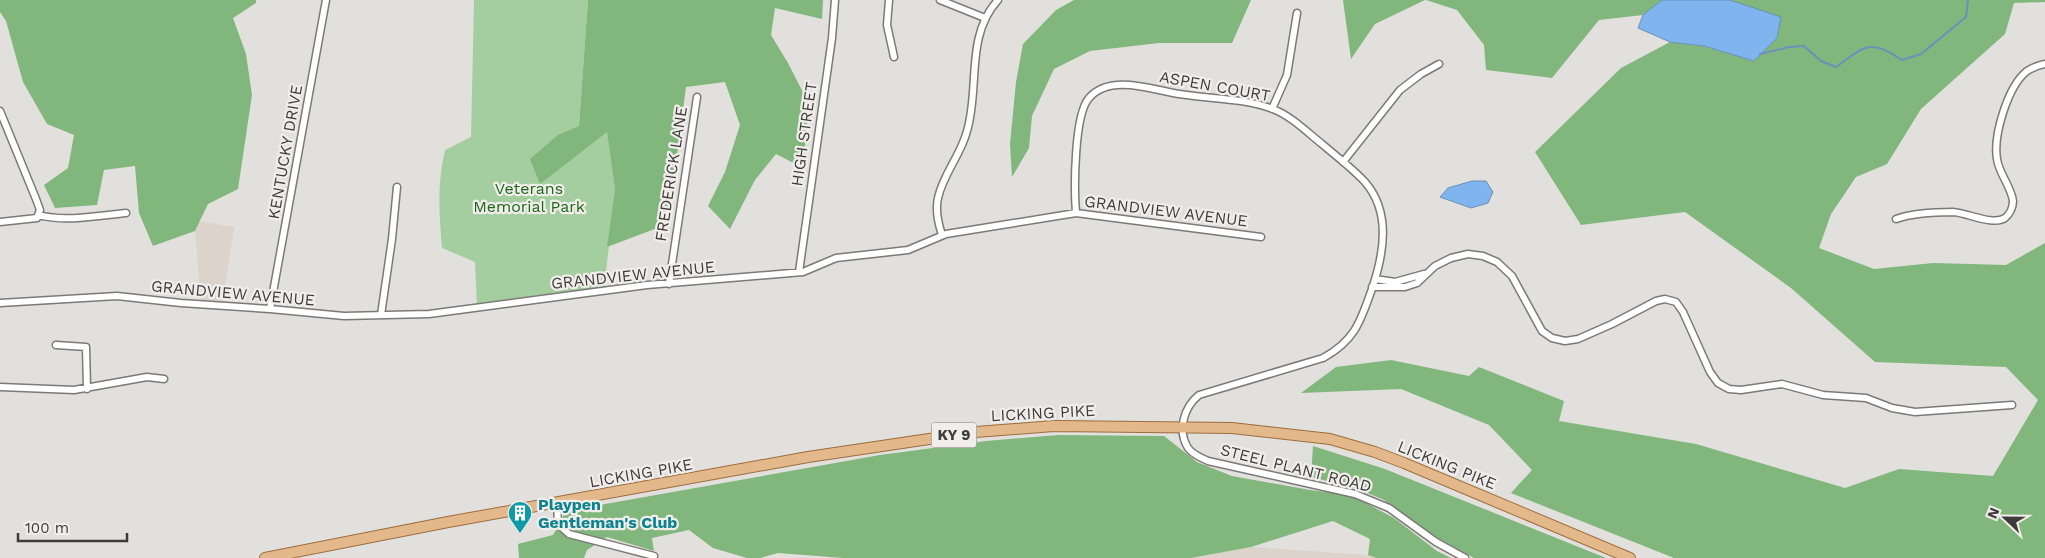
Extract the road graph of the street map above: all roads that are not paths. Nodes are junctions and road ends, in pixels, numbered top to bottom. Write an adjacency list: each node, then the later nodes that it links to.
1 (326, 0): 29 (street, KENTUCKY DRIVE)
2 (835, 0): 23 (street, HIGH STREET)
3 (889, 0): 8 (street)
4 (940, 0): 7 (street)
5 (998, 0): 7 (street)
6 (1297, 13): 12 (street)
7 (985, 18): 21 (street)
8 (894, 57)
9 (1439, 64): 14 (street)
10 (2045, 64): 19 (street)
11 (697, 98): 26 (street, FREDERICK LANE)
12 (1272, 109): 14 (street, ASPEN COURT); 17 (street, ASPEN COURT)
13 (0, 111): 18 (street)
14 (1343, 162): 25 (street, ASPEN COURT)
15 (397, 186): 30 (street)
16 (126, 213): 18 (street)
17 (1076, 213): 21 (street, GRANDVIEW AVENUE); 22 (street, GRANDVIEW AVENUE)
18 (38, 214): 20 (street)
19 (1896, 219)
20 (0, 222)
21 (942, 235): 23 (street, GRANDVIEW AVENUE)
22 (1261, 237)
23 (799, 272): 26 (street, GRANDVIEW AVENUE)
24 (1426, 274): 25 (street); 27 (street); 35 (street)
25 (1375, 279): 27 (street, ASPEN COURT)
26 (668, 284): 30 (street, GRANDVIEW AVENUE)
27 (1372, 287): 36 (street, ASPEN COURT)
28 (0, 303): 29 (street, GRANDVIEW AVENUE)
29 (270, 309): 30 (street, GRANDVIEW AVENUE)
30 (381, 315)
31 (56, 345): 34 (street)
32 (164, 379): 34 (street)
33 (0, 387): 34 (street)
34 (87, 388)
35 (2012, 405)
36 (1184, 428): 37 (main road, LICKING PIKE / KY 9); 40 (street, STEEL PLANT ROAD); 41 (main road, LICKING PIKE / KY 9)
37 (557, 504): 38 (street); 39 (main road, LICKING PIKE / KY 9)
38 (654, 556)
39 (265, 558)
40 (1465, 558)
41 (1630, 558)

